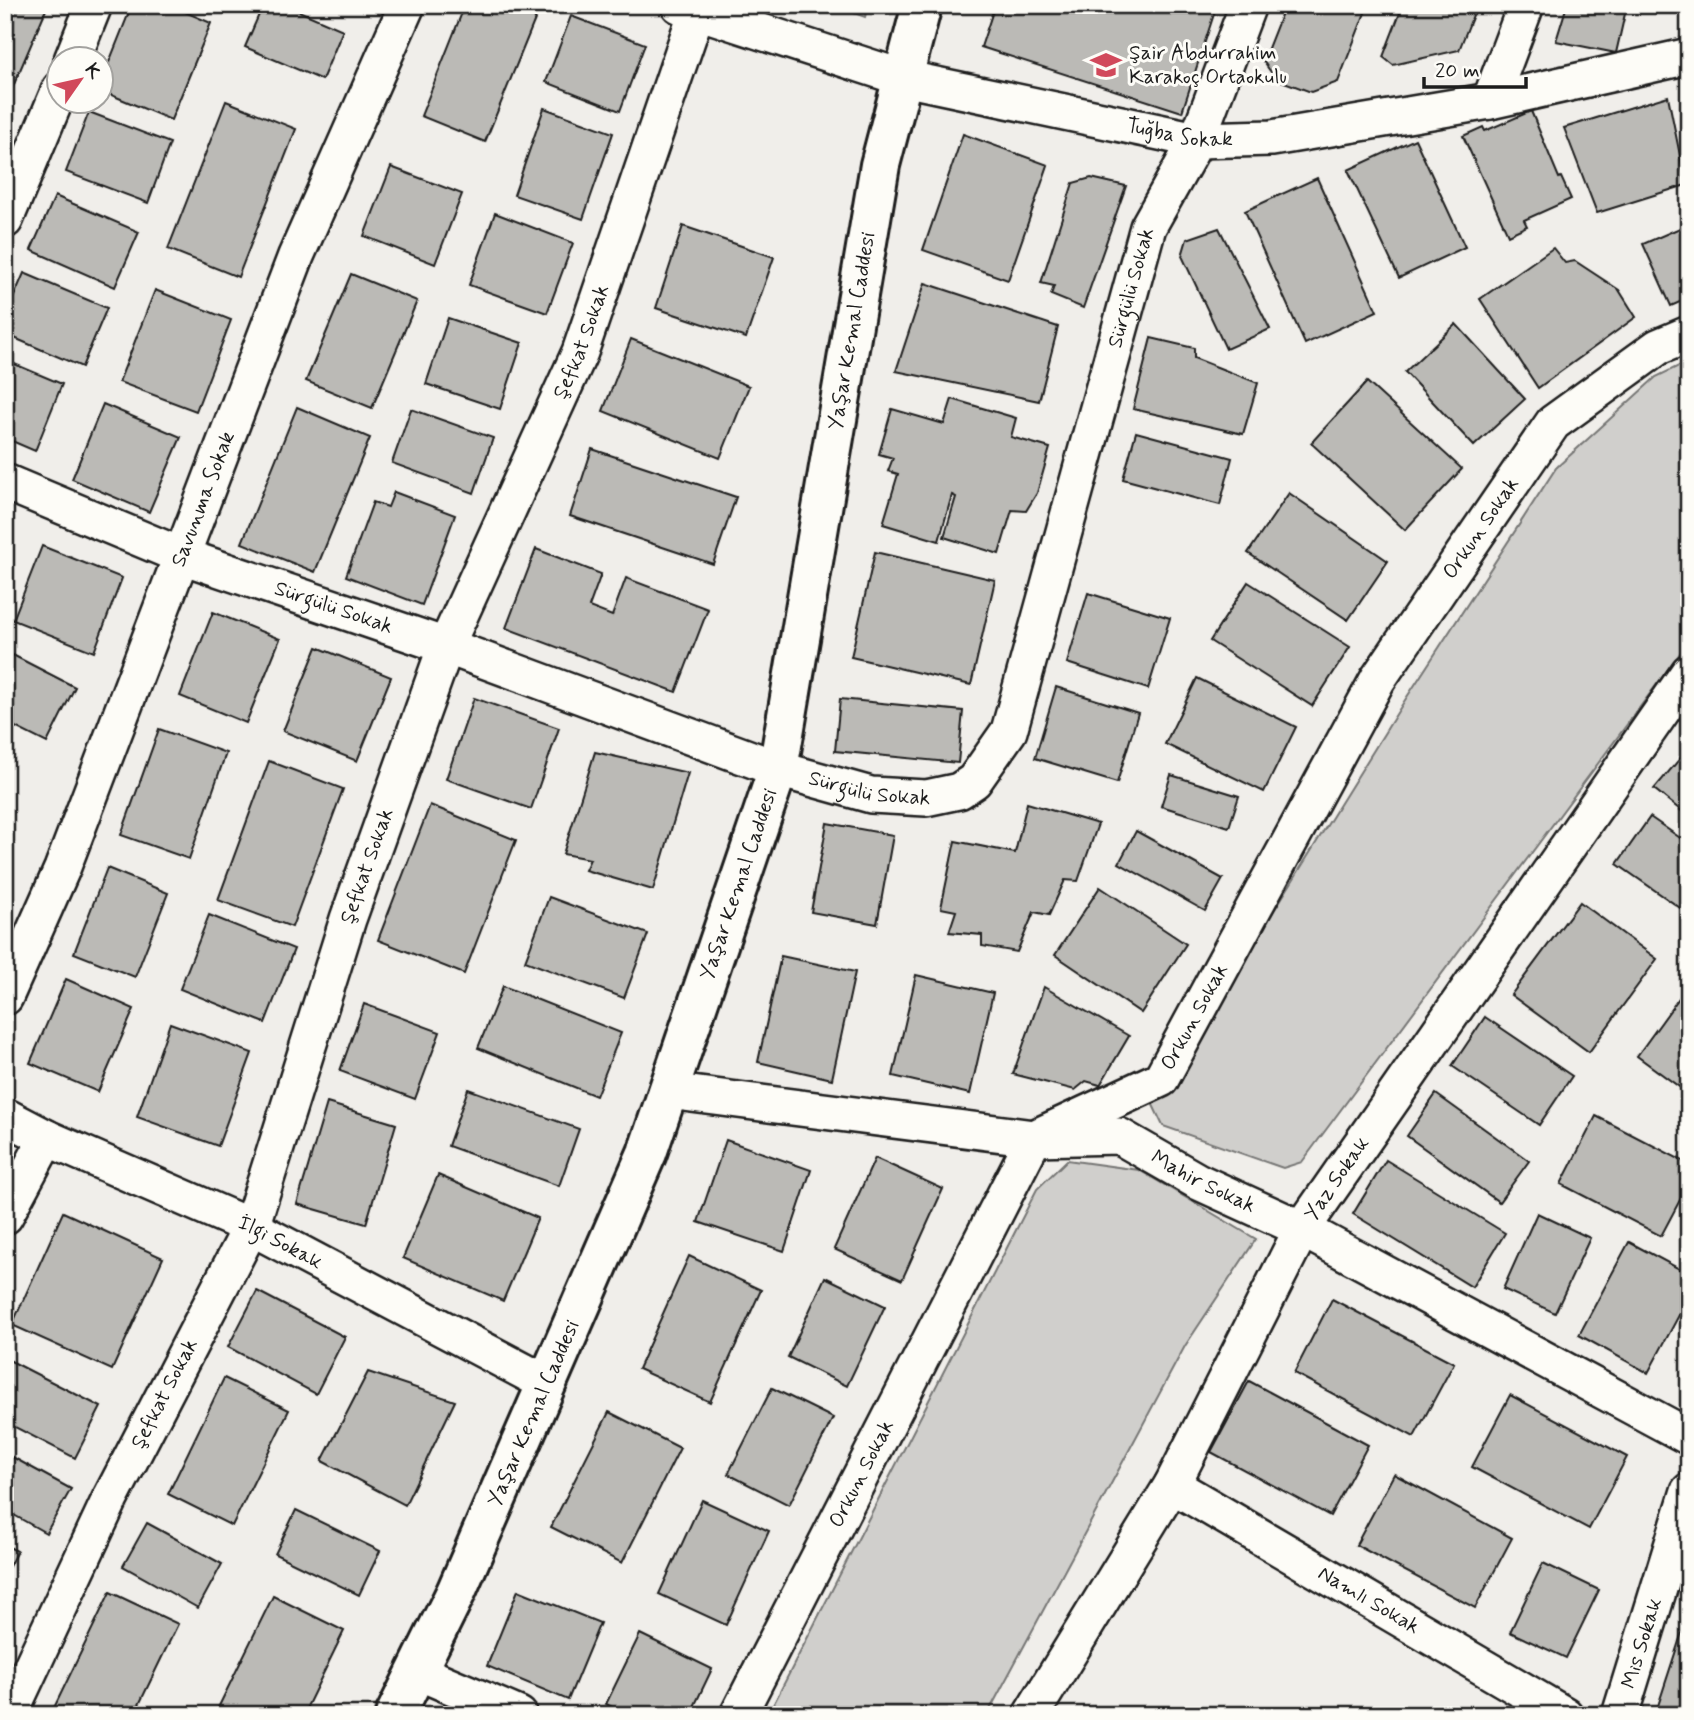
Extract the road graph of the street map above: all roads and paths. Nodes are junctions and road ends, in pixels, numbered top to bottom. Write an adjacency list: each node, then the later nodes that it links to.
1 (94, 5): 7 (street)
2 (407, 5): 16 (street, Savunma Sokak)
3 (922, 5): 9 (street, Yaşar Kemal Caddesi)
4 (1248, 5): 12 (street, Sürgülü Sokak)
5 (1526, 5): 10 (street)
6 (691, 7): 9 (street, Tuğba Sokak); 17 (street, Şefkat Sokak)
7 (78, 46)
8 (1689, 56): 10 (street, Tuğba Sokak)
9 (903, 78): 12 (street, Tuğba Sokak); 19 (street, Yaşar Kemal Caddesi)
10 (1490, 101): 12 (street, Tuğba Sokak)
11 (49, 116): 13 (street)
12 (1197, 140): 19 (street, Sürgülü Sokak)
13 (5, 220)
14 (1689, 334): 24 (street, Orkun Sokak)
15 (5, 482): 16 (street, Sürgülü Sokak)
16 (182, 556): 17 (street, Sürgülü Sokak); 20 (street, Savunma Sokak)
17 (446, 646): 19 (street, Sürgülü Sokak); 26 (street, Şefkat Sokak)
18 (1689, 672): 27 (street, Yaz Sokak)
19 (778, 769): 21 (street, Yaşar Kemal Caddesi)
20 (5, 997)
21 (668, 1091): 24 (street, Mahir Sokak); 28 (street, Yaşar Kemal Caddesi)
22 (5, 1116): 23 (street, İlgi Sokak)
23 (47, 1138): 25 (street); 26 (street, İlgi Sokak)
24 (1034, 1138): 27 (street, Mahir Sokak); 36 (street, Orkun Sokak)
25 (5, 1216)
26 (251, 1227): 28 (street, İlgi Sokak); 33 (street, Şefkat Sokak)
27 (1302, 1229): 29 (street, Mahir Sokak); 30 (street, Yaz Sokak)
28 (547, 1383): 32 (street, Yaşar Kemal Caddesi)
29 (1689, 1437)
30 (1172, 1485): 37 (street, Yaz Sokak); 38 (street, Namlı Sokak)
31 (1689, 1491): 39 (street, Mis Sokak)
32 (416, 1671): 34 (street, Yaşar Kemal Caddesi); 35 (street)
33 (9, 1715)
34 (394, 1715)
35 (519, 1715)
36 (738, 1715)
37 (1031, 1715)
38 (1566, 1715)
39 (1620, 1715)

